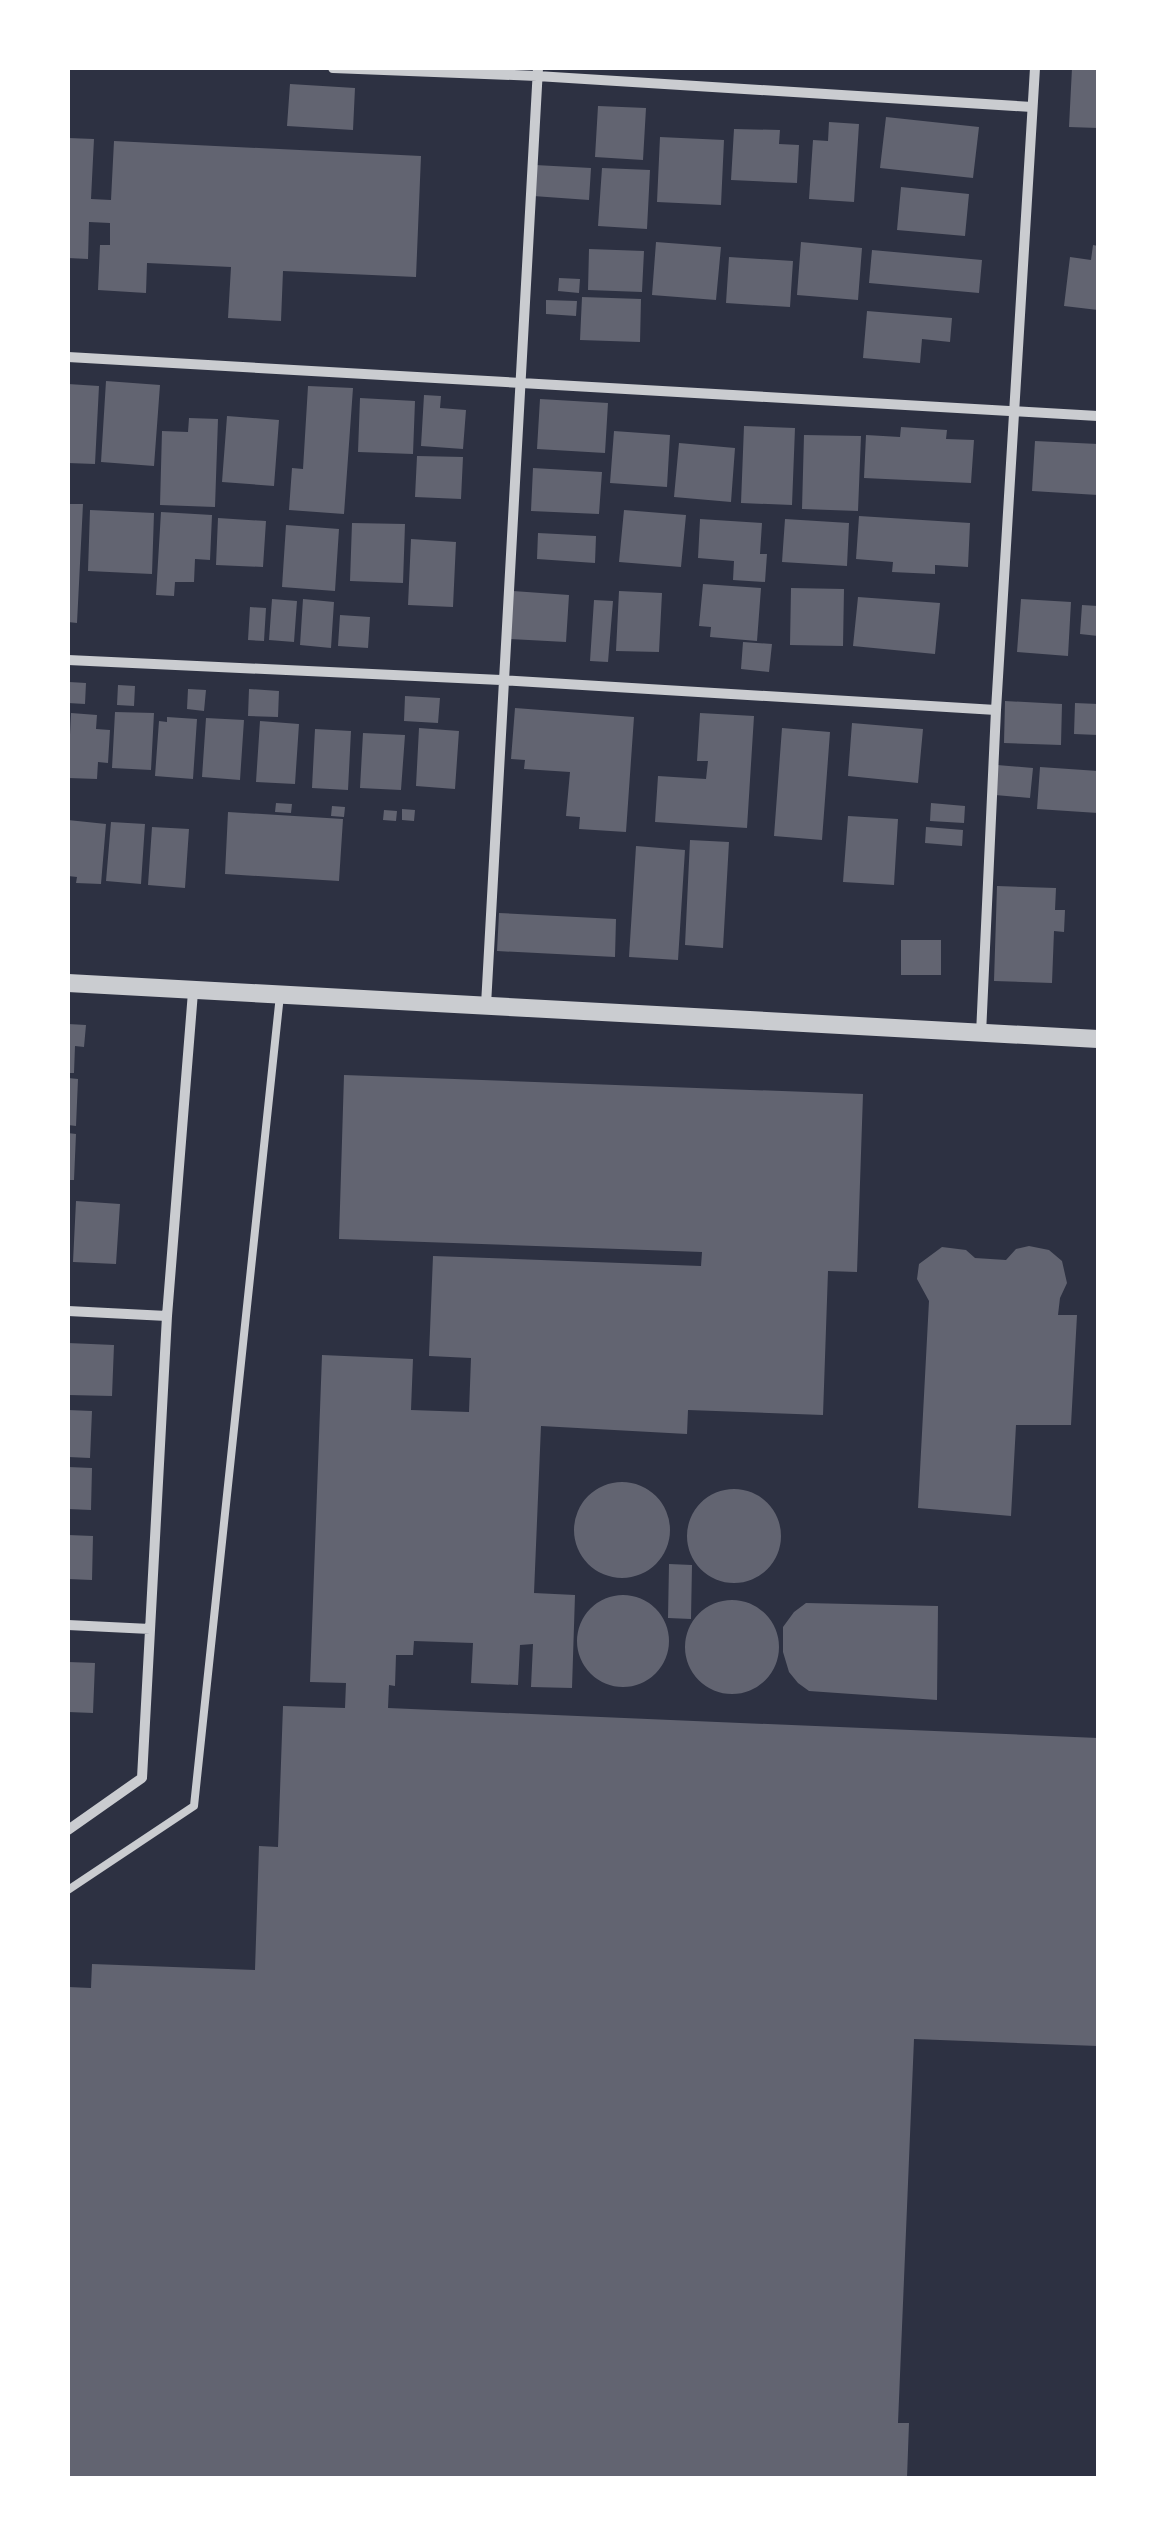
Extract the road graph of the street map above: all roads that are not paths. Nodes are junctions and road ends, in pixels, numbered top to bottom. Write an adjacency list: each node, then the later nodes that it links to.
1 (334, 68): 3 (street)
2 (1034, 68): 4 (street)
3 (538, 72): 4 (street); 6 (street)
4 (1032, 107): 7 (street)
5 (68, 356): 6 (street)
6 (518, 381): 7 (street); 10 (street)
7 (1014, 412): 8 (street); 11 (street)
8 (1098, 416)
9 (68, 660): 10 (street)
10 (501, 680): 11 (street); 15 (street)
11 (996, 710): 16 (street)
12 (68, 983): 13 (street)
13 (192, 992): 14 (street); 19 (street)
14 (280, 995): 15 (street); 23 (lane)
15 (486, 1006): 16 (street)
16 (982, 1034): 17 (street)
17 (1098, 1040)
18 (68, 1311): 19 (street)
19 (167, 1316): 21 (street)
20 (68, 1626): 21 (street)
21 (150, 1630): 22 (street)
22 (68, 1830)
23 (68, 1890)

